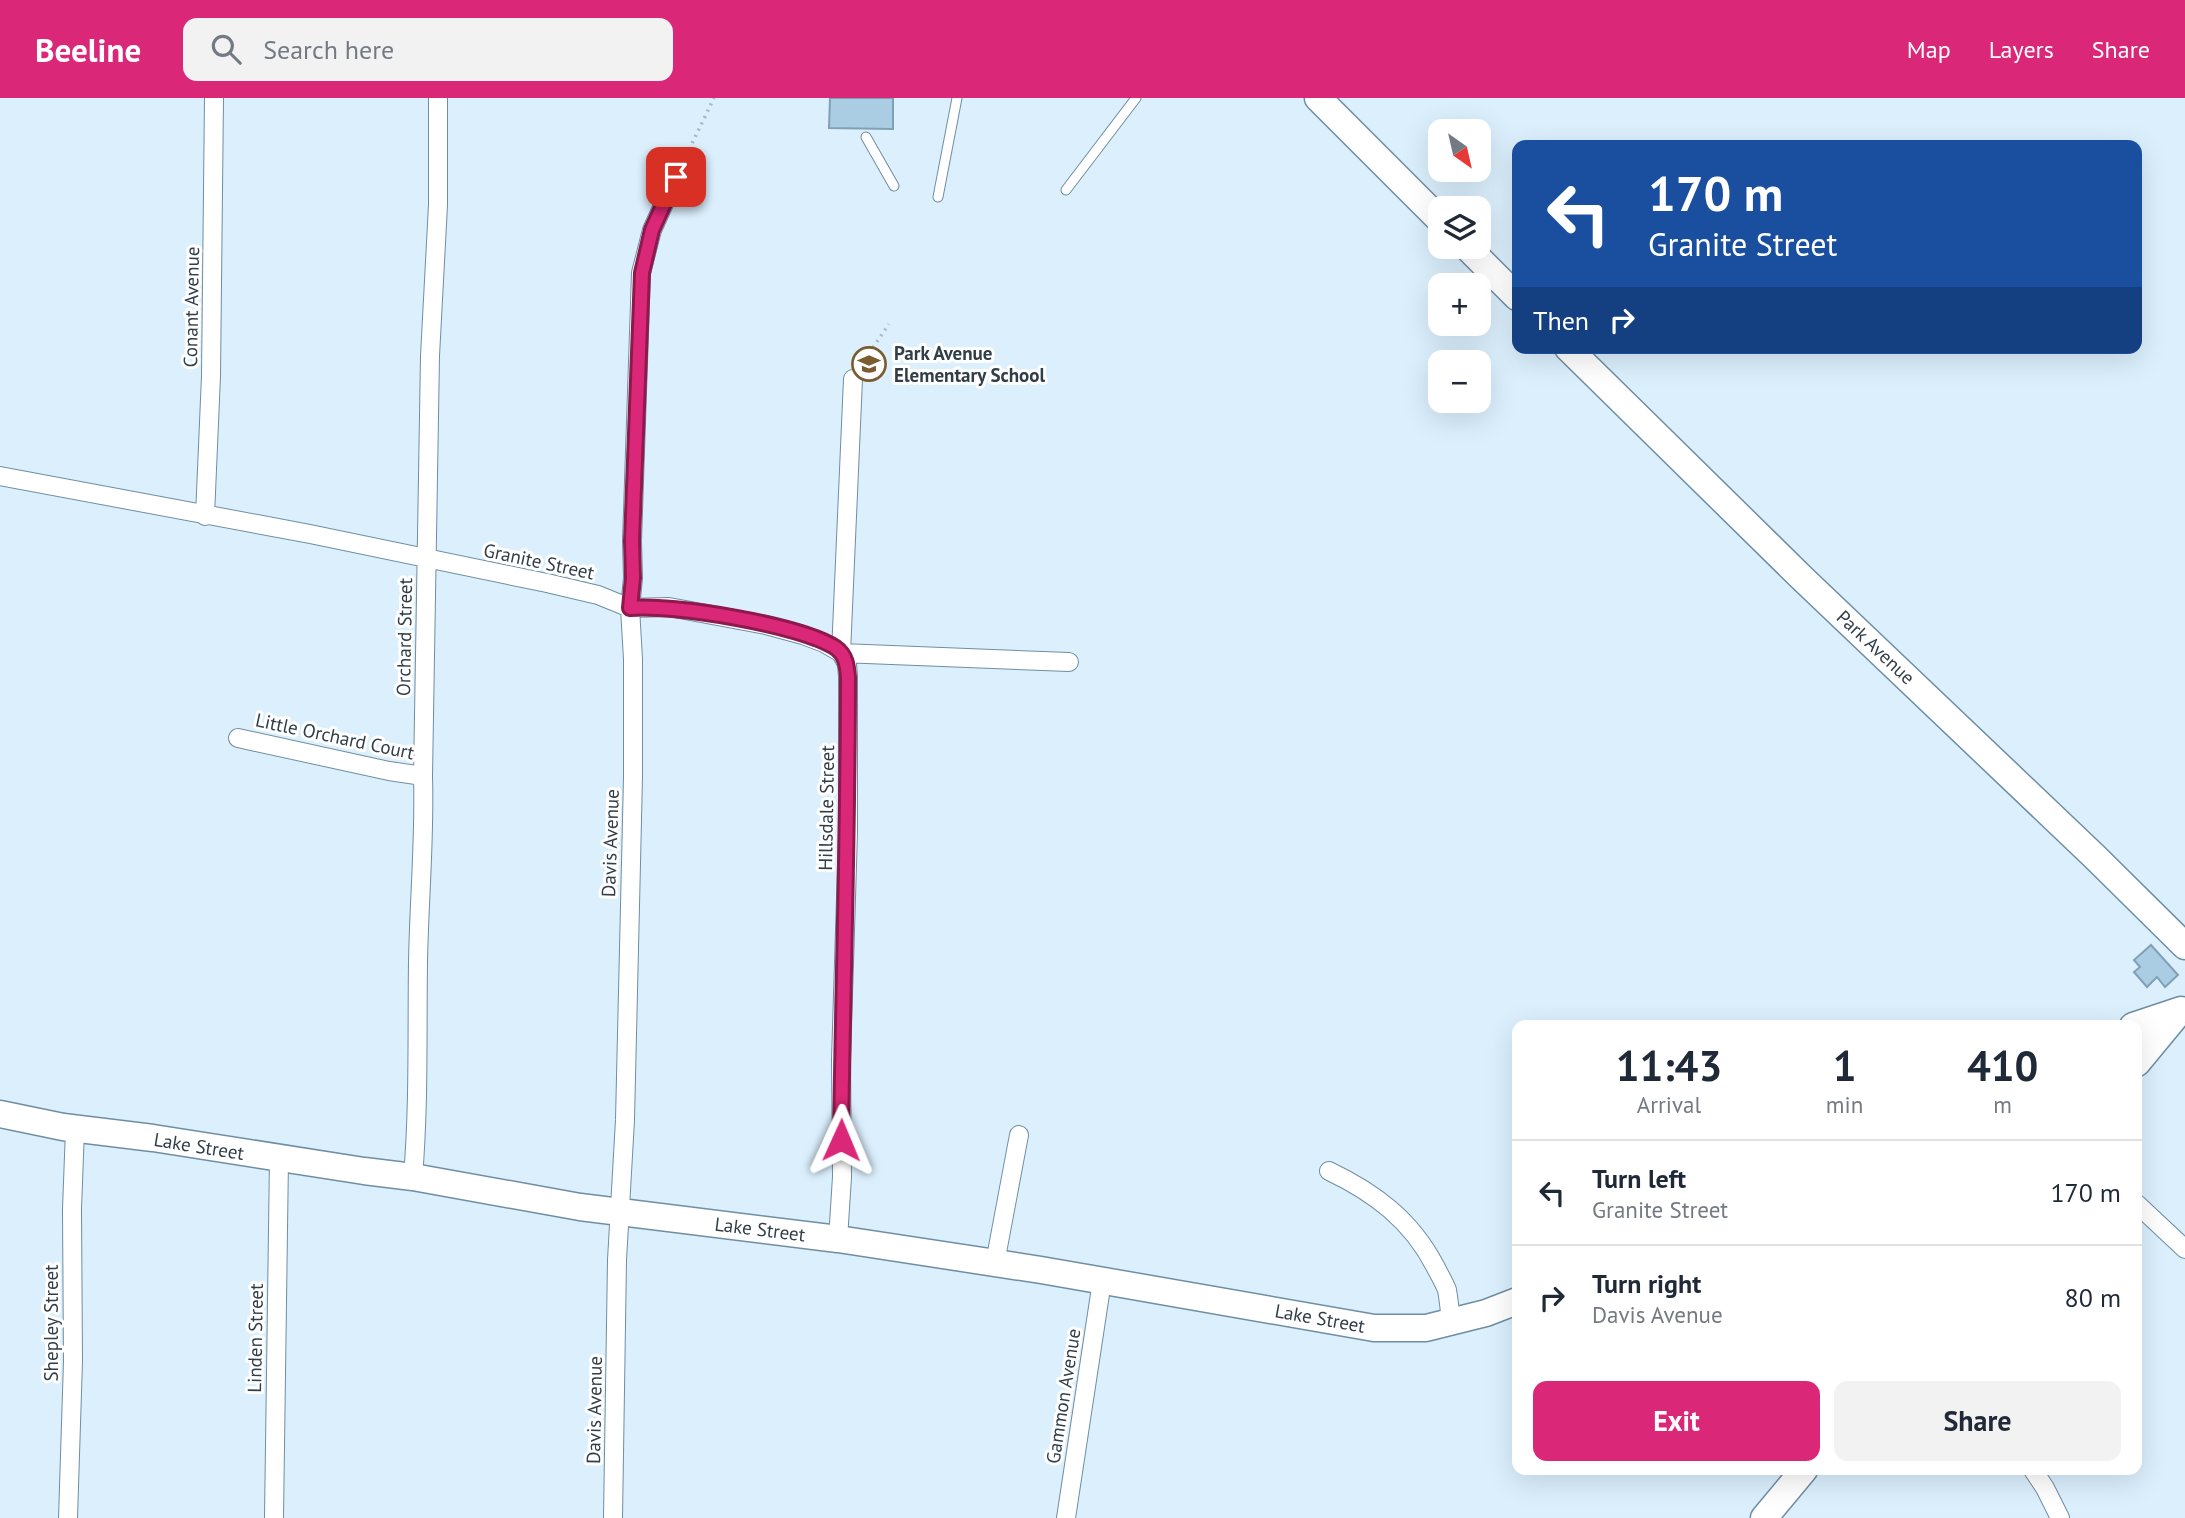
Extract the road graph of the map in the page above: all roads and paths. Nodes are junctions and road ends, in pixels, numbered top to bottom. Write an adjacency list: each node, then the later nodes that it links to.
1 (214, 98): 19 (street, Conant Avenue)
2 (438, 98): 20 (street, Orchard Street)
3 (714, 98): 8 (path)
4 (957, 98): 11 (lane)
5 (1136, 98): 10 (lane)
6 (1318, 98): 12 (street)
7 (866, 137): 9 (lane)
8 (676, 177): 21 (street, Davis Avenue)
9 (894, 186)
10 (1066, 190)
11 (937, 197)
12 (1428, 208)
13 (1479, 259): 14 (street)
14 (1512, 292)
15 (889, 324): 17 (path)
16 (1574, 354): 26 (street, Park Avenue)
17 (853, 379): 22 (street, Hillsdale Street)
18 (0, 476): 19 (street, Granite Street)
19 (205, 516): 20 (street, Granite Street)
20 (426, 559): 21 (street, Granite Street); 25 (street, Orchard Street)
21 (630, 608): 22 (street, Granite Street); 37 (street, Davis Avenue)
22 (841, 653): 23 (street, Granite Street); 38 (street, Hillsdale Street)
23 (1069, 662)
24 (238, 737): 25 (street, Little Orchard Court)
25 (423, 776): 35 (street, Orchard Street)
26 (2185, 946)
27 (2182, 1008): 28 (street); 29 (street)
28 (2142, 1023)
29 (2142, 1057)
30 (0, 1114): 31 (street, Lake Street)
31 (75, 1129): 33 (street, Lake Street); 47 (street, Shepley Street)
32 (1019, 1135): 40 (street)
33 (279, 1158): 35 (street, Lake Street); 48 (street, Linden Street)
34 (1329, 1171): 43 (street)
35 (413, 1177): 37 (street, Lake Street)
36 (2142, 1209): 39 (street)
37 (621, 1212): 38 (street, Lake Street); 49 (street, Davis Avenue)
38 (838, 1239): 40 (street, Lake Street)
39 (2185, 1249)
40 (995, 1263): 41 (street, Lake Street)
41 (1102, 1281): 43 (street, Lake Street); 50 (street, Gammon Avenue)
42 (1512, 1303): 43 (street, Lake Street)
43 (1451, 1322)
44 (1800, 1475): 51 (street)
45 (2036, 1475): 46 (street)
46 (2051, 1514)
47 (68, 1518)
48 (274, 1518)
49 (613, 1518)
50 (1066, 1518)
51 (1764, 1518)

